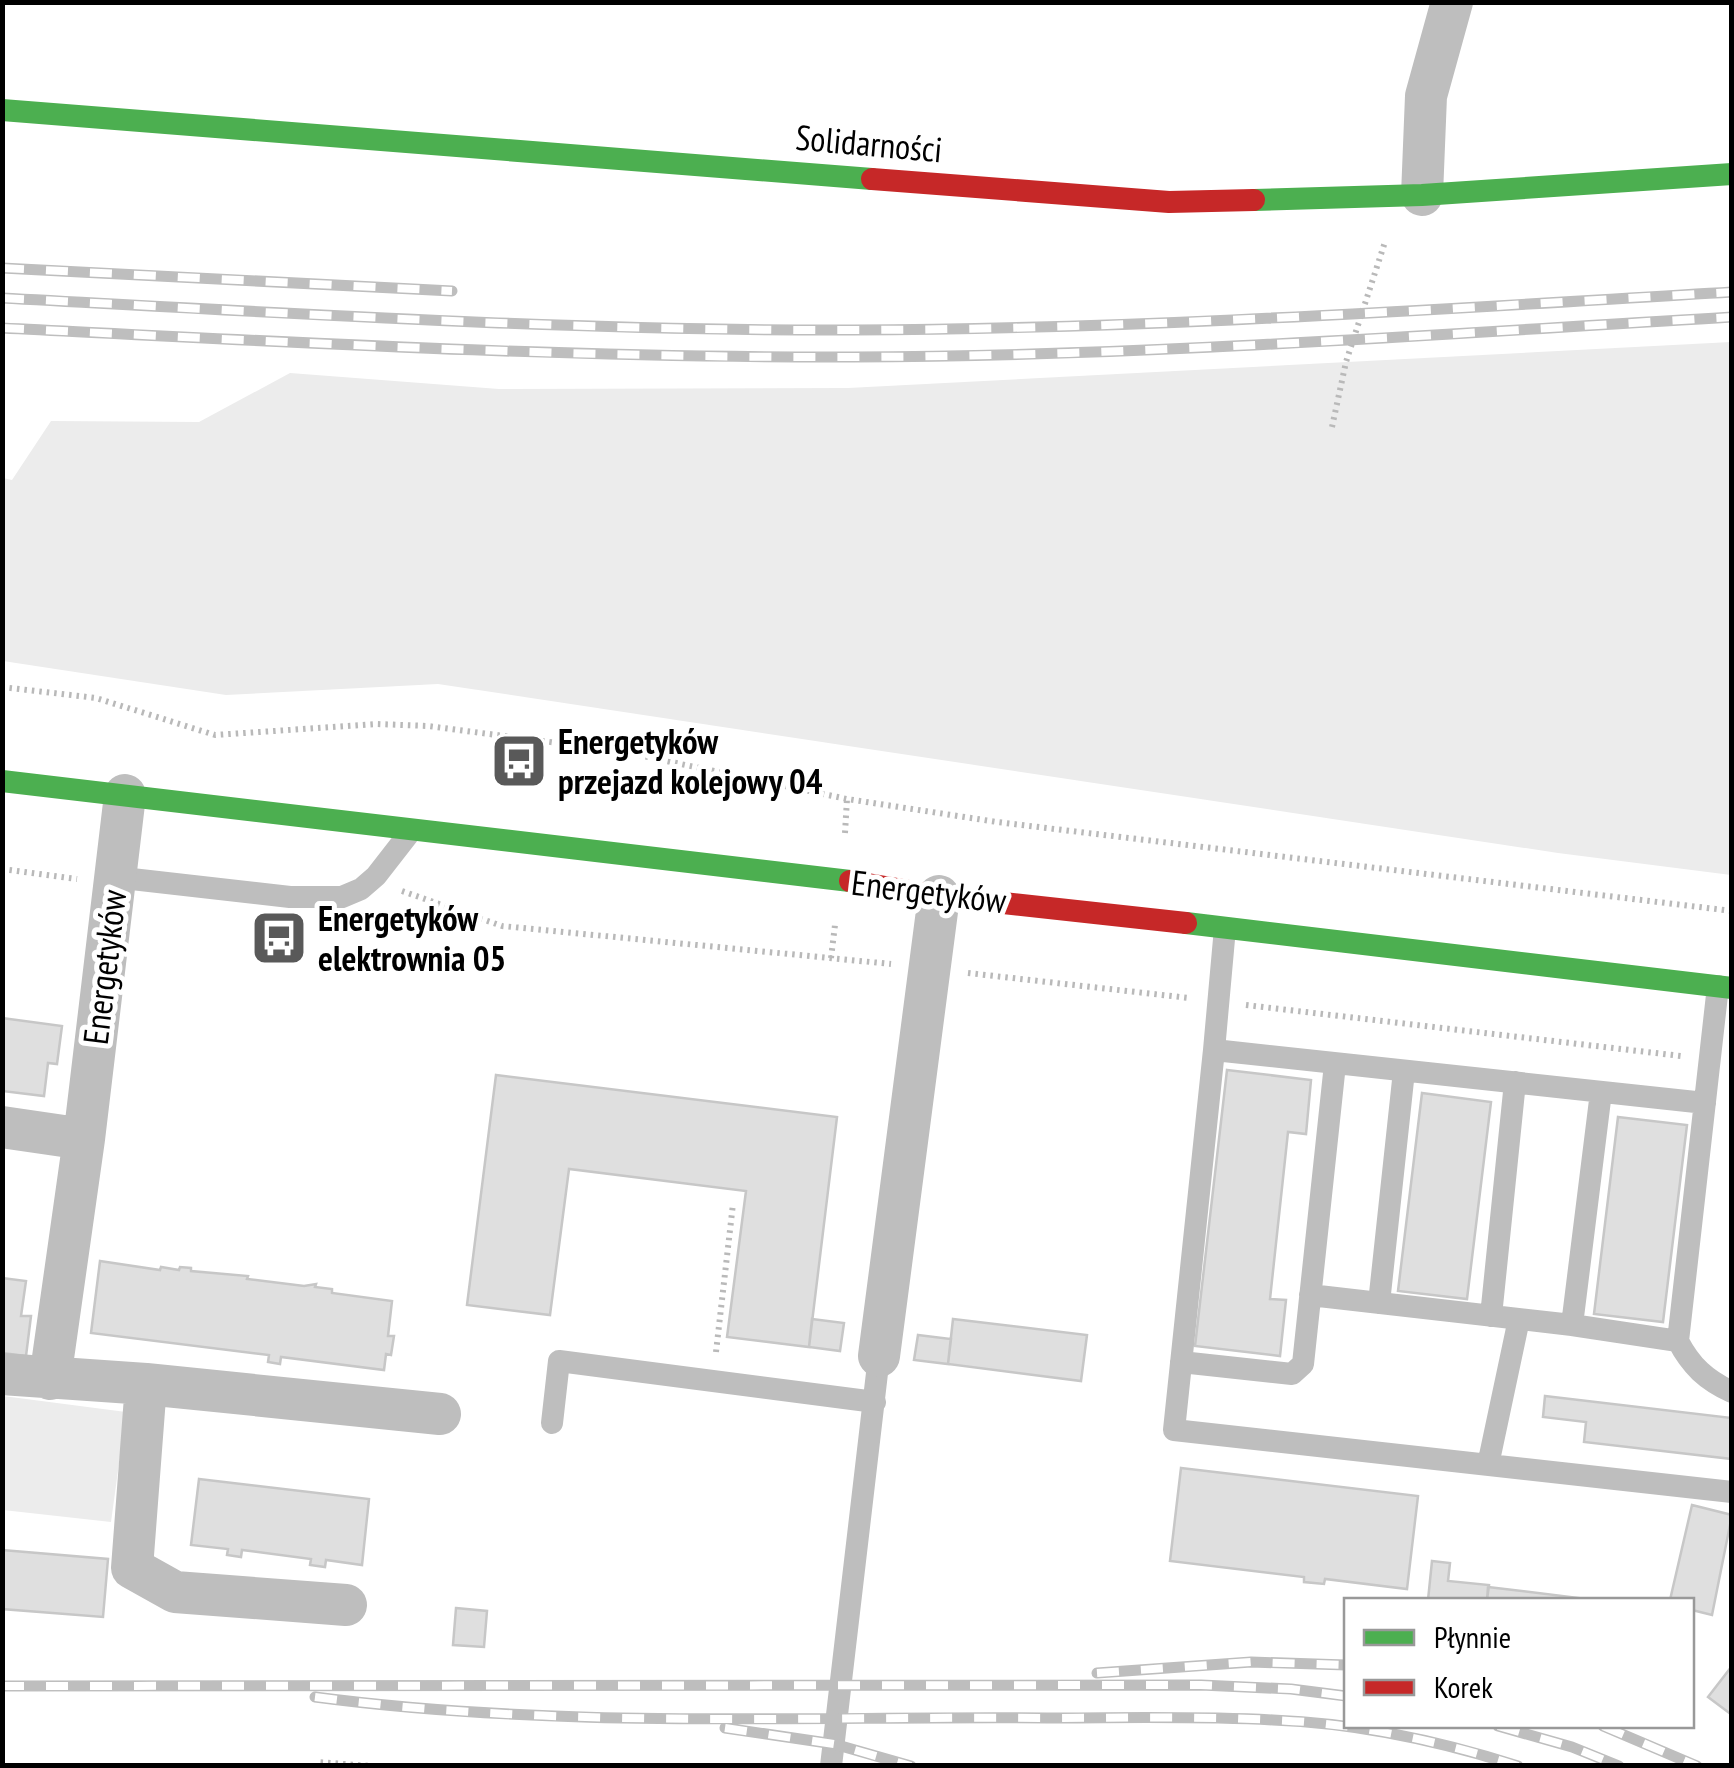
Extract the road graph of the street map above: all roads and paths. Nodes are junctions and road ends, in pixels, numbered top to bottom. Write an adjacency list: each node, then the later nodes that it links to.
1 (1452, 2): 4 (street)
2 (2, 110): 4 (main road, Solidarności)
3 (1732, 174): 4 (main road, Solidarności)
4 (1422, 195)
5 (1391, 226): 6 (path)
6 (1332, 427)
7 (2, 687): 14 (path)
8 (2, 781): 9 (main road, Energetyków)
9 (126, 795): 10 (main road, Energetyków); 12 (street, Energetyków)
10 (413, 828): 12 (lane); 13 (main road, Energetyków)
11 (2, 870): 12 (path)
12 (114, 877): 24 (street, Energetyków)
13 (939, 896): 15 (main road, Energetyków); 33 (street)
14 (1732, 911)
15 (1226, 928): 16 (main road, Energetyków); 17 (lane)
16 (1724, 987): 22 (lane)
17 (1214, 1050): 18 (lane); 34 (lane)
18 (1335, 1064): 19 (lane); 26 (lane)
19 (1404, 1071): 20 (lane); 27 (lane)
20 (1515, 1082): 21 (lane); 28 (lane)
21 (1601, 1092): 22 (lane); 30 (lane)
22 (1705, 1103): 31 (lane)
23 (2, 1127): 24 (street)
24 (84, 1139): 36 (street, Energetyków)
25 (733, 1204): 32 (path)
26 (1310, 1295): 27 (lane); 34 (lane)
27 (1379, 1303): 28 (lane)
28 (1491, 1316): 29 (lane)
29 (1519, 1319): 30 (lane); 42 (lane)
30 (1572, 1325): 31 (lane)
31 (1678, 1341): 38 (lane)
32 (716, 1356)
33 (879, 1356): 39 (lane)
34 (1181, 1362): 42 (lane)
35 (2, 1374): 36 (street)
36 (50, 1378): 37 (street)
37 (146, 1384): 40 (street); 44 (street)
38 (1732, 1392)
39 (876, 1402): 41 (lane); 47 (lane)
40 (440, 1414)
41 (552, 1423)
42 (1488, 1465): 43 (lane)
43 (1732, 1492)
44 (346, 1605)
45 (316, 1766): 46 (path)
46 (371, 1766)
47 (831, 1766)

